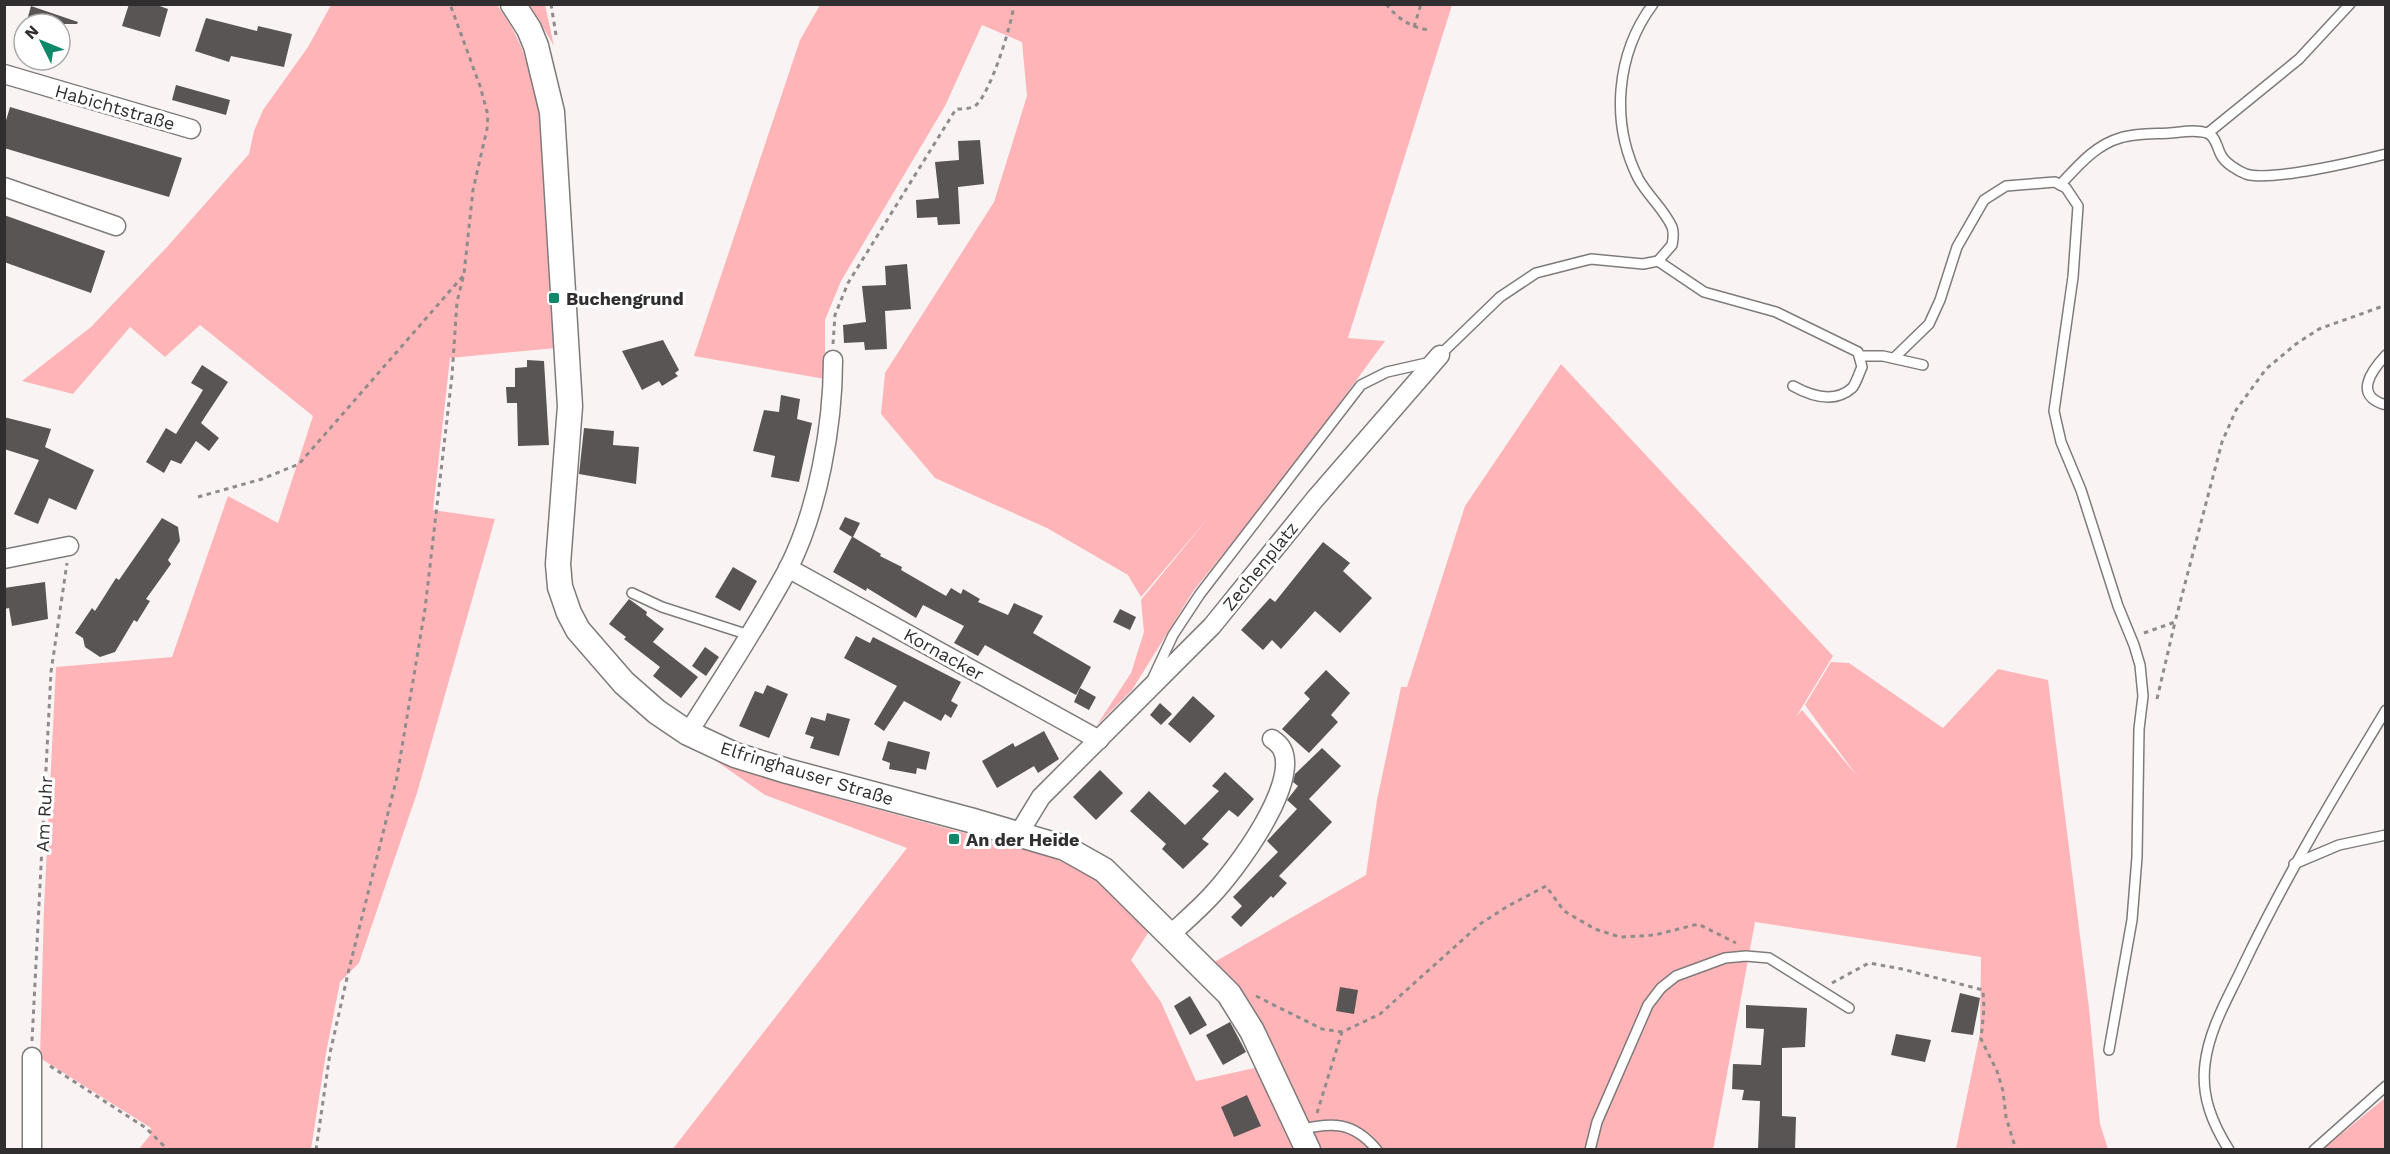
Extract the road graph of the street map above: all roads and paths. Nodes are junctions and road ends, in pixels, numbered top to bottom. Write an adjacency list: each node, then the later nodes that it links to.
1 (450, 4): 18 (path)
2 (513, 4): 39 (main road, Elfringhauser Straße)
3 (1014, 4): 24 (path)
4 (1386, 4): 8 (path)
5 (1421, 4): 8 (path)
6 (1653, 4): 17 (lane)
7 (2350, 4): 12 (lane)
8 (1414, 27): 9 (path)
9 (1429, 30)
10 (4, 74): 11 (street, Habichtstraße)
11 (191, 129)
12 (2208, 133): 13 (lane); 14 (lane)
13 (2385, 154)
14 (2060, 185): 23 (lane); 35 (lane)
15 (4, 187): 16 (street)
16 (116, 226)
17 (1658, 261): 21 (lane); 22 (lane, Zechenplatz)
18 (464, 274): 28 (path); 57 (path)
19 (2385, 305): 33 (path)
20 (2385, 355): 27 (lane)
21 (1859, 356): 23 (lane); 26 (lane)
22 (1437, 358): 36 (street, Zechenplatz); 36 (lane)
23 (1894, 358): 25 (lane)
24 (833, 360): 31 (street)
25 (1923, 365)
26 (1793, 387)
27 (2385, 405)
28 (198, 497)
29 (69, 546): 30 (street); 52 (path, Am Ruhr)
30 (4, 560)
31 (788, 568): 34 (street); 41 (street, Kornacker)
32 (632, 593): 34 (lane)
33 (2175, 622): 35 (path); 37 (path)
34 (749, 635): 39 (street)
35 (2131, 638): 51 (lane)
36 (1146, 693): 41 (street, Zechenplatz)
37 (2156, 702)
38 (2385, 710): 44 (lane)
39 (688, 732): 42 (main road, Elfringhauser Straße)
40 (1272, 738): 45 (street)
41 (1099, 740): 42 (street, Zechenplatz)
42 (1019, 833): 45 (main road, Elfringhauser Straße)
43 (2385, 835): 44 (lane)
44 (2294, 864): 61 (lane)
45 (1171, 934): 48 (main road, Elfringhauser Straße)
46 (1746, 956): 47 (lane); 50 (path); 59 (lane)
47 (1820, 990): 49 (lane); 60 (path)
48 (1229, 994): 50 (path); 54 (main road, Elfringhauser Straße)
49 (1850, 1008)
50 (1342, 1032): 54 (path)
51 (2109, 1050)
52 (32, 1058): 55 (street); 56 (path)
53 (2385, 1086): 62 (lane)
54 (1306, 1135): 58 (lane)
55 (32, 1149)
56 (168, 1149)
57 (316, 1149)
58 (1377, 1149)
59 (1590, 1149)
60 (2016, 1149)
61 (2229, 1149)
62 (2314, 1149)

